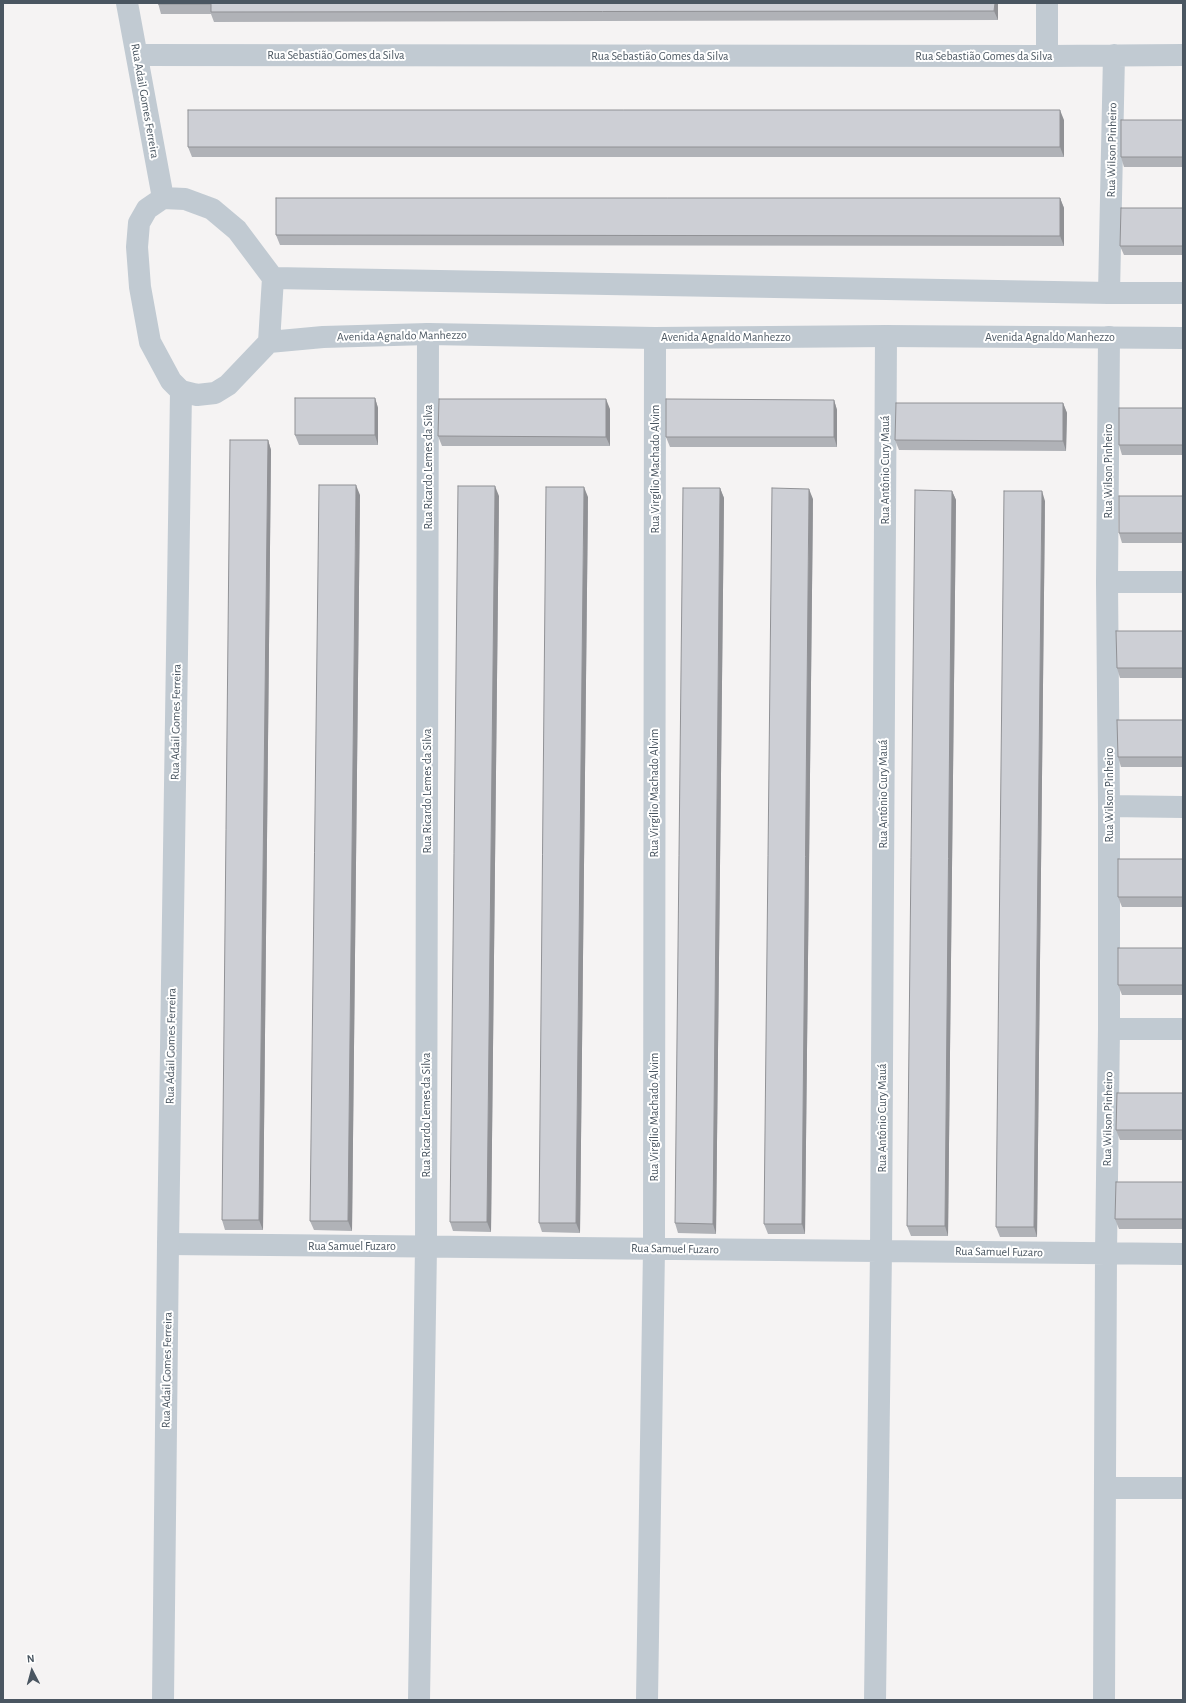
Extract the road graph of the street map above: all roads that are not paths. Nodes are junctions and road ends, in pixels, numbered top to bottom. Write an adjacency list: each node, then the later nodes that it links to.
1 (127, 3): 3 (street, Rua Adail Gomes Ferreira)
2 (1047, 3): 6 (street)
3 (137, 55): 6 (street, Rua Sebastião Gomes da Silva); 7 (street, Rua Adail Gomes Ferreira)
4 (1114, 55): 5 (street, Rua Sebastião Gomes da Silva); 6 (street, Rua Sebastião Gomes da Silva); 10 (street, Rua Wilson Pinheiro)
5 (1183, 55)
6 (1047, 56)
7 (163, 198): 8 (street); 17 (street)
8 (273, 278): 10 (street); 16 (street)
9 (1183, 292): 10 (street)
10 (1109, 293)
11 (428, 334): 14 (street, Avenida Agnaldo Manhezzo); 16 (street, Avenida Agnaldo Manhezzo); 25 (street, Rua Ricardo Lemes da Silva)
12 (886, 336): 13 (street, Avenida Agnaldo Manhezzo); 14 (street, Avenida Agnaldo Manhezzo); 27 (street, Rua Antônio Cury Mauá)
13 (1109, 337): 15 (street, Avenida Agnaldo Manhezzo); 18 (street, Rua Wilson Pinheiro)
14 (655, 338): 26 (street, Rua Virgílio Machado Alvim)
15 (1183, 338)
16 (269, 342): 17 (street)
17 (181, 391): 24 (street, Rua Adail Gomes Ferreira)
18 (1108, 582): 19 (street); 20 (street, Rua Wilson Pinheiro)
19 (1183, 582)
20 (1109, 806): 21 (street); 22 (street, Rua Wilson Pinheiro)
21 (1183, 807)
22 (1109, 1029): 23 (street); 28 (street, Rua Wilson Pinheiro)
23 (1183, 1029)
24 (168, 1244): 25 (street, Rua Samuel Fuzaro); 32 (street, Rua Adail Gomes Ferreira)
25 (426, 1247): 26 (street, Rua Samuel Fuzaro); 33 (street, Rua Ricardo Lemes da Silva)
26 (654, 1249): 27 (street, Rua Samuel Fuzaro); 34 (street, Rua Virgílio Machado Alvim)
27 (881, 1251): 28 (street, Rua Samuel Fuzaro); 35 (street, Rua Antônio Cury Mauá)
28 (1106, 1253): 29 (street, Rua Samuel Fuzaro); 30 (street, Rua Wilson Pinheiro)
29 (1183, 1254)
30 (1105, 1488): 31 (street); 36 (street, Rua Wilson Pinheiro)
31 (1183, 1488)
32 (163, 1700)
33 (419, 1700)
34 (647, 1700)
35 (875, 1700)
36 (1104, 1700)

